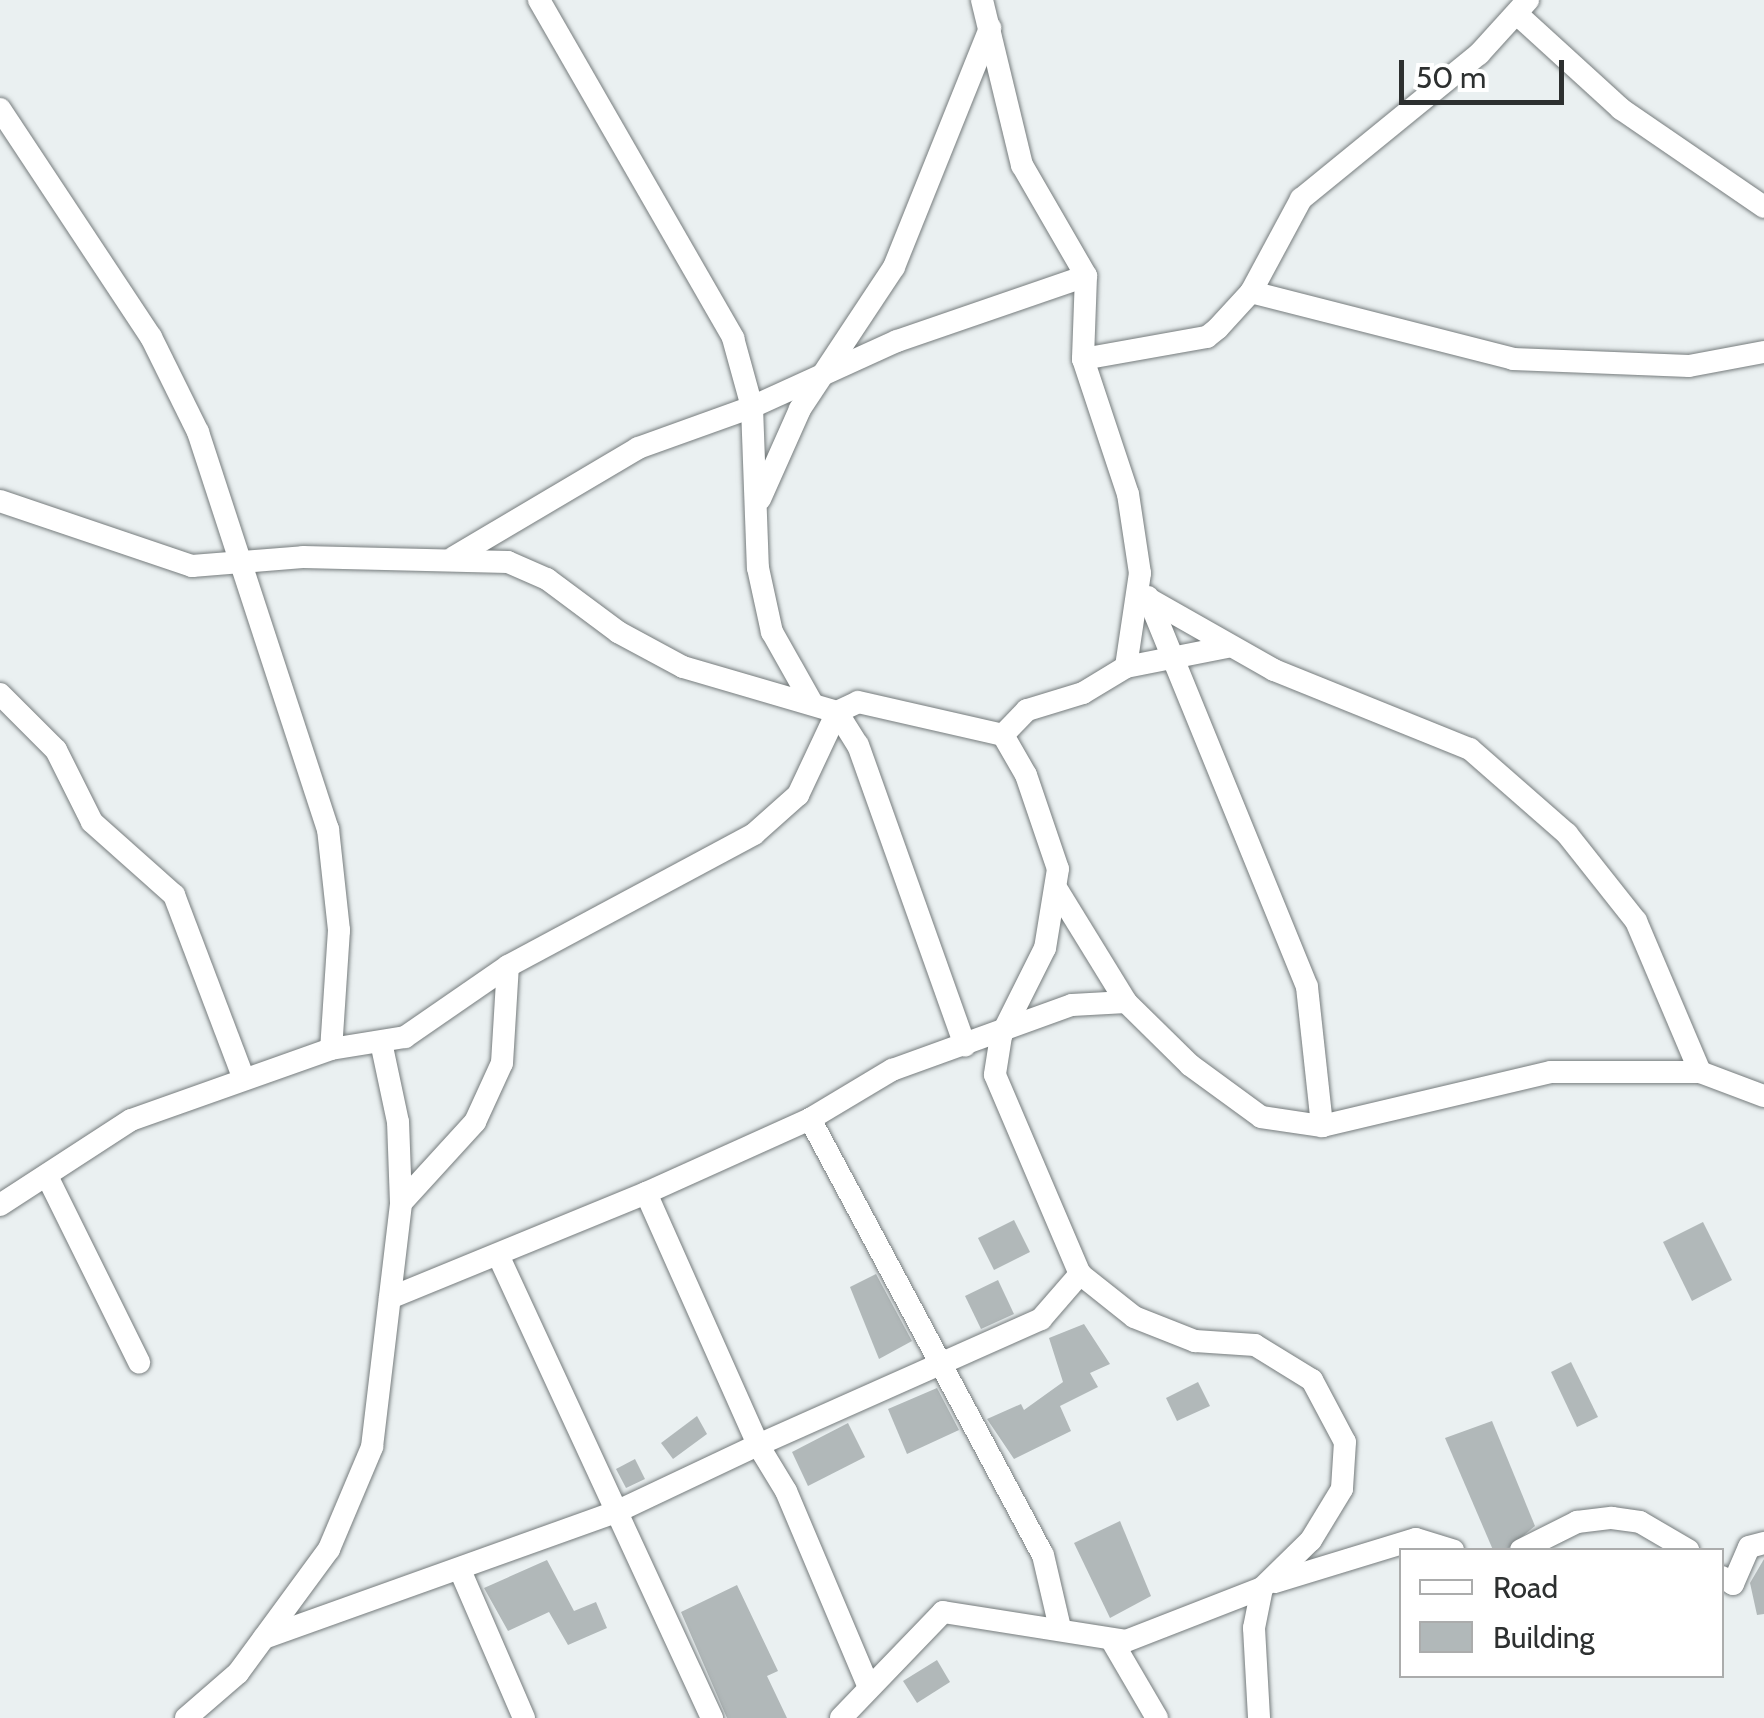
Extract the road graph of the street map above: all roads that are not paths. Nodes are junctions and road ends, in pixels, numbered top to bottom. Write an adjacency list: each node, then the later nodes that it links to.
1 (539, 0): 12 (street)
2 (982, 0): 4 (street)
3 (1523, 7): 6 (street); 8 (street)
4 (990, 28): 7 (street); 11 (street)
5 (0, 109): 16 (street)
6 (1764, 207)
7 (1086, 276): 10 (street); 11 (street)
8 (1251, 292): 9 (street); 10 (street)
9 (1764, 352)
10 (1084, 359): 17 (street)
11 (820, 374): 12 (street); 14 (street)
12 (752, 407): 14 (street); 15 (street)
13 (0, 501): 16 (street)
14 (756, 506): 23 (street)
15 (454, 556): 16 (street); 23 (street)
16 (244, 562): 32 (street)
17 (1140, 573): 18 (street); 21 (street)
18 (1148, 599): 19 (street); 20 (street)
19 (1228, 647): 20 (street); 33 (street)
20 (1176, 660): 21 (street); 37 (street)
21 (1126, 667): 25 (street)
22 (0, 694): 34 (street)
23 (812, 704): 24 (street)
24 (837, 712): 25 (street); 27 (street); 31 (street)
25 (1002, 735): 26 (street)
26 (1056, 888): 28 (street); 29 (street)
27 (508, 966): 30 (street); 40 (street)
28 (1126, 1002): 29 (street); 37 (street)
29 (1001, 1036): 31 (street); 43 (street)
30 (382, 1042): 32 (street); 40 (street)
31 (965, 1046): 36 (street)
32 (330, 1049): 34 (street)
33 (1700, 1072): 35 (street); 37 (street)
34 (243, 1077): 38 (street)
35 (1764, 1096)
36 (810, 1118): 39 (street); 45 (street)
37 (1322, 1126)
38 (47, 1176): 41 (street); 46 (street)
39 (646, 1193): 42 (street); 47 (street)
40 (401, 1203): 44 (street)
41 (0, 1205)
42 (499, 1256): 44 (street); 48 (street)
43 (1080, 1274): 45 (street); 55 (street)
44 (390, 1298): 57 (street)
45 (940, 1360): 47 (street); 56 (street)
46 (139, 1362)
47 (758, 1445): 48 (street); 59 (street)
48 (616, 1512): 53 (street); 62 (street)
49 (1764, 1543): 54 (street)
50 (1447, 1548): 55 (street)
51 (1525, 1548): 52 (street)
52 (1685, 1548)
53 (460, 1570): 57 (street); 61 (street)
54 (1724, 1579)
55 (1268, 1585): 58 (street); 65 (street)
56 (1060, 1628): 58 (street); 59 (street)
57 (264, 1638): 60 (street)
58 (1112, 1641): 64 (street)
59 (868, 1686): 63 (street)
60 (186, 1718)
61 (524, 1718)
62 (712, 1718)
63 (842, 1718)
64 (1157, 1718)
65 (1259, 1718)

